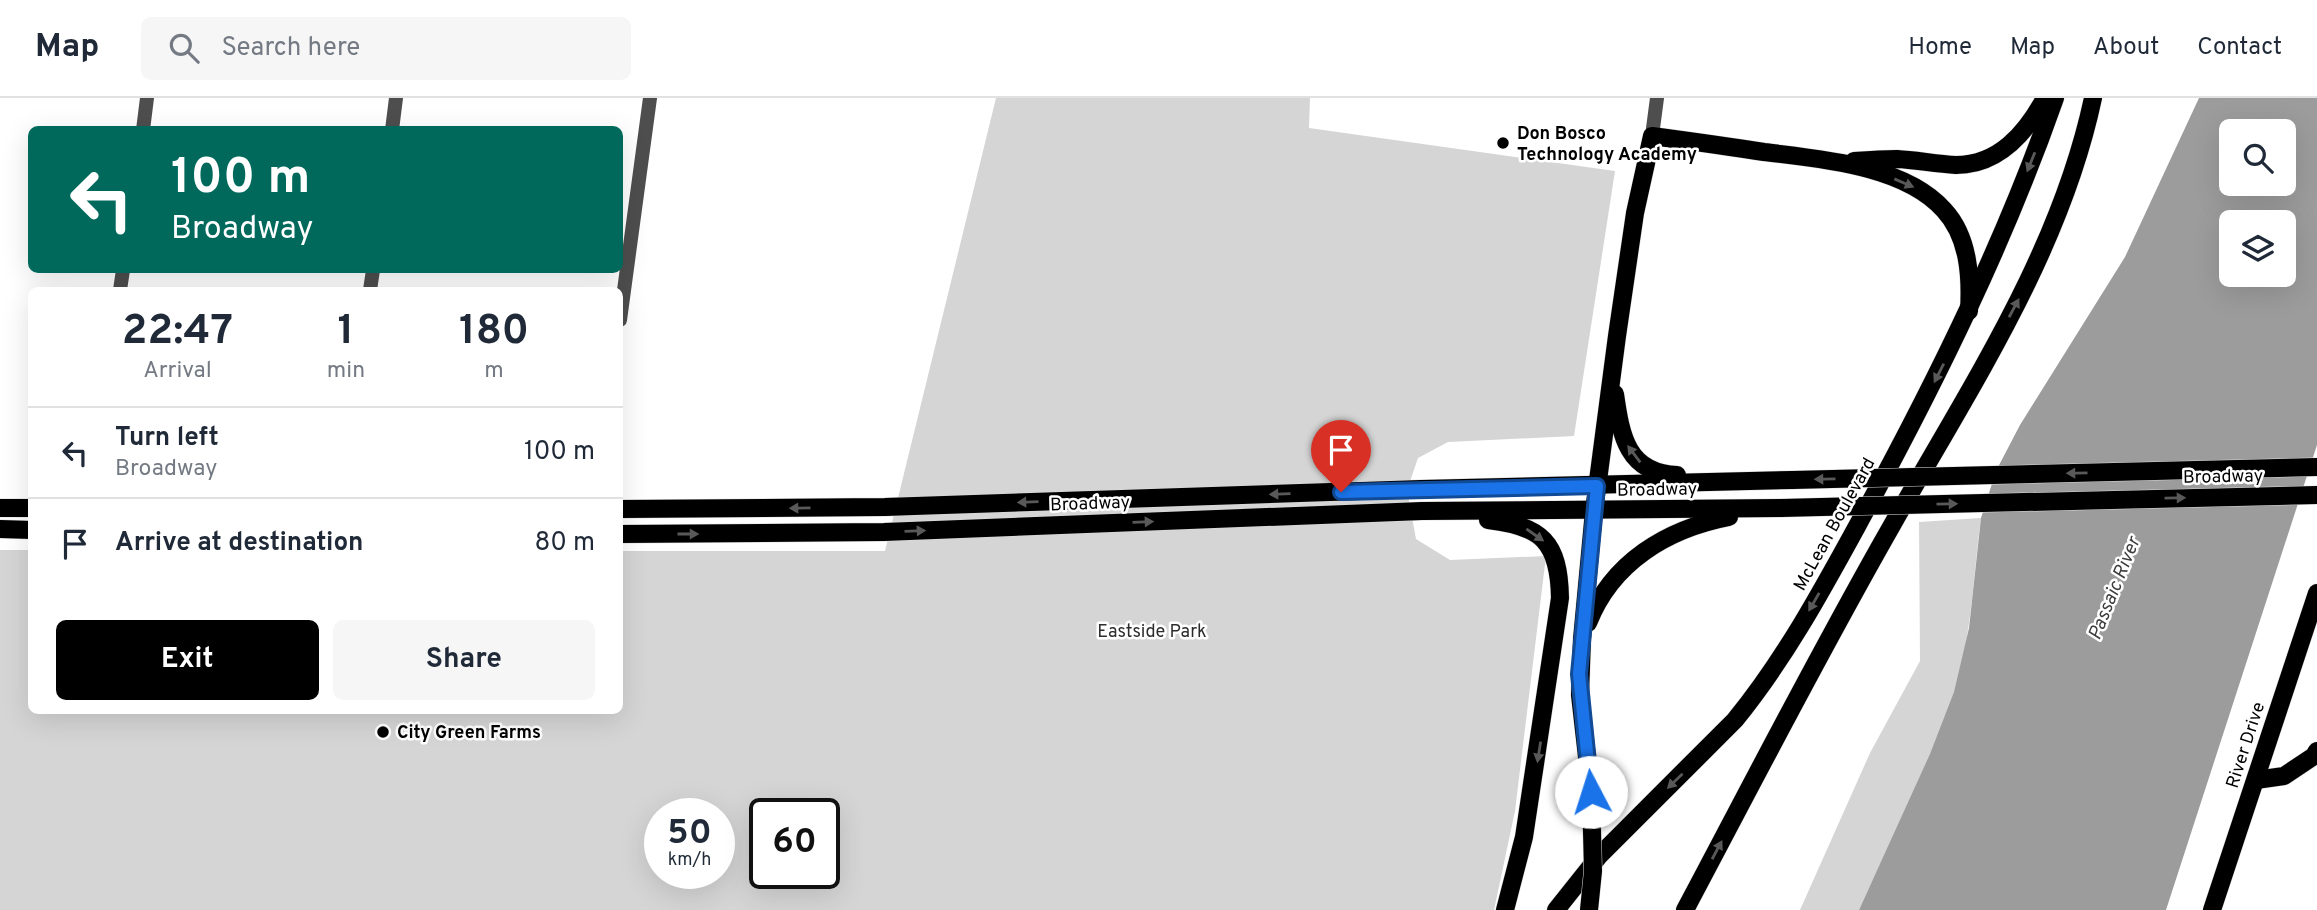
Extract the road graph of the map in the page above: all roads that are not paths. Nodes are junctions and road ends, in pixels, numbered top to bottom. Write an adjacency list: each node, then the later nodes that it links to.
1 (147, 98): 8 (street)
2 (396, 98): 9 (street)
3 (650, 98): 12 (street)
4 (1657, 98): 10 (street)
5 (2045, 98): 11 (main road)
6 (2055, 98): 13 (main road, McLean Boulevard, one-way to 13)
7 (2093, 98): 35 (main road, one-way to 7)
8 (144, 126)
9 (392, 126)
10 (1652, 136): 11 (main road); 14 (main road)
11 (1839, 162): 13 (main road, one-way to 13)
12 (623, 298)
13 (1969, 312): 33 (main road, McLean Boulevard, one-way to 33)
14 (1612, 378): 16 (main road, one-way to 14); 17 (main road)
15 (2317, 467): 16 (main road, Broadway, one-way to 16, bridge)
16 (1792, 480): 17 (main road, Broadway)
17 (1597, 486): 22 (main road, Broadway, one-way to 22); 24 (main road)
18 (2317, 495): 21 (main road, Broadway, one-way to 18, bridge)
19 (0, 508): 20 (main road)
20 (28, 508)
21 (1781, 508): 24 (main road, Broadway); 29 (main road)
22 (623, 509)
23 (1422, 511): 24 (main road, Broadway); 27 (main road, Broadway, one-way to 23); 32 (main road, one-way to 32)
24 (1594, 511): 29 (main road)
25 (0, 529): 26 (main road)
26 (28, 530)
27 (623, 534)
28 (2317, 593): 31 (main road, River Drive)
29 (1582, 639): 34 (main road, bridge)
30 (2317, 751): 31 (main road)
31 (2256, 780): 36 (main road, River Drive)
32 (1504, 910)
33 (1556, 910)
34 (1589, 910)
35 (1685, 910)
36 (2212, 910)

